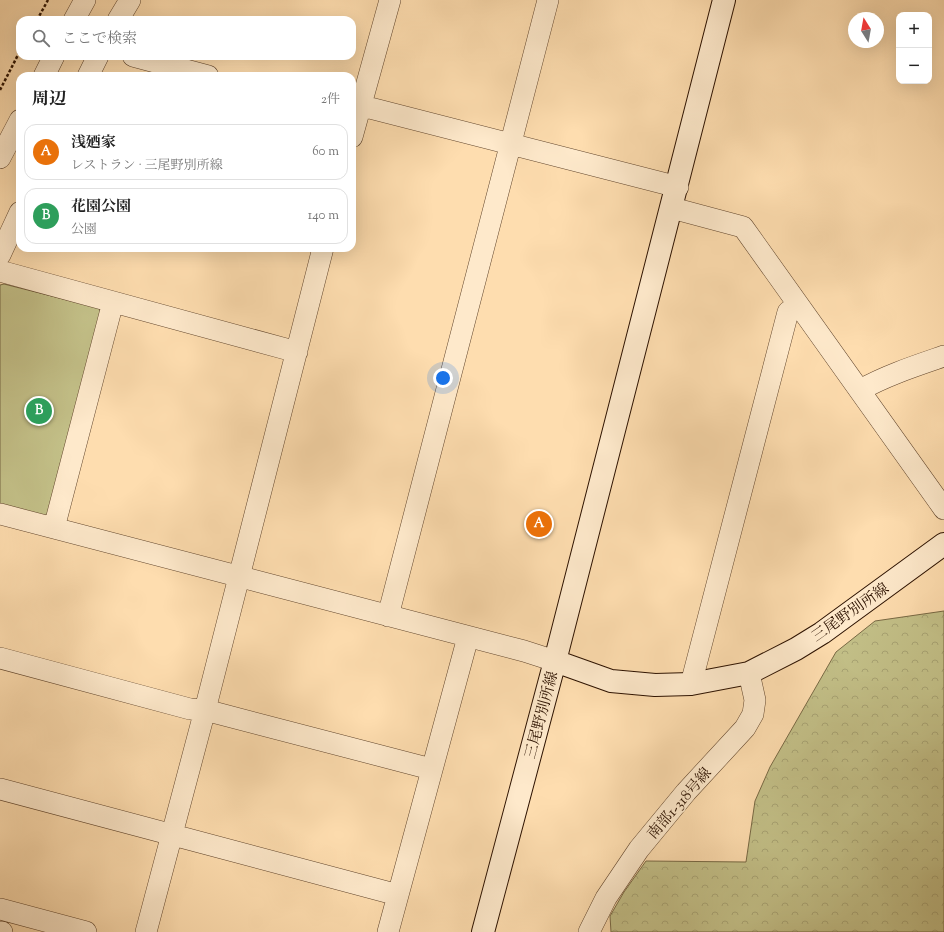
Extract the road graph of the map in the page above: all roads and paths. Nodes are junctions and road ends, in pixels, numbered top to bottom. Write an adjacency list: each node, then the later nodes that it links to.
1 (48, 0): 7 (path)
2 (85, 0): 8 (street)
3 (130, 0): 9 (street)
4 (390, 0): 18 (street)
5 (548, 0): 21 (street)
6 (724, 0): 23 (main road)
7 (39, 16)
8 (76, 16)
9 (120, 16)
10 (16, 59): 17 (path)
11 (52, 60): 14 (street)
12 (96, 60): 15 (street)
13 (148, 60): 16 (street)
14 (46, 72)
15 (90, 72)
16 (193, 72)
17 (0, 90)
18 (356, 108)
19 (356, 111): 21 (street)
20 (16, 128): 22 (street)
21 (509, 145): 23 (street); 39 (street)
22 (0, 158)
23 (678, 187): 24 (main road)
24 (672, 208): 30 (street); 42 (main road)
25 (16, 221): 27 (street)
26 (322, 252): 31 (street)
27 (0, 255)
28 (0, 271): 29 (street)
29 (113, 302): 31 (street); 36 (street)
30 (798, 304): 33 (street); 44 (street)
31 (298, 352): 38 (street)
32 (944, 356): 33 (street)
33 (860, 390): 34 (street)
34 (944, 509)
35 (0, 514): 36 (street)
36 (54, 528): 38 (street)
37 (944, 544): 43 (main road, 三尾野別所線)
38 (238, 577): 39 (street); 45 (street)
39 (388, 616): 40 (street)
40 (468, 637): 42 (street); 46 (street)
41 (0, 658): 45 (street)
42 (555, 662): 44 (main road, 三尾野別所線); 54 (main road, 三尾野別所線)
43 (749, 673): 44 (main road, 三尾野別所線); 55 (street, 南部1-318号線)
44 (691, 684)
45 (205, 710): 46 (street); 48 (street)
46 (431, 769): 49 (street)
47 (0, 789): 48 (street)
48 (171, 835): 49 (street); 52 (street)
49 (398, 895): 53 (street)
50 (0, 909): 51 (street)
51 (86, 932)
52 (146, 932)
53 (388, 932)
54 (483, 932)
55 (589, 932)

